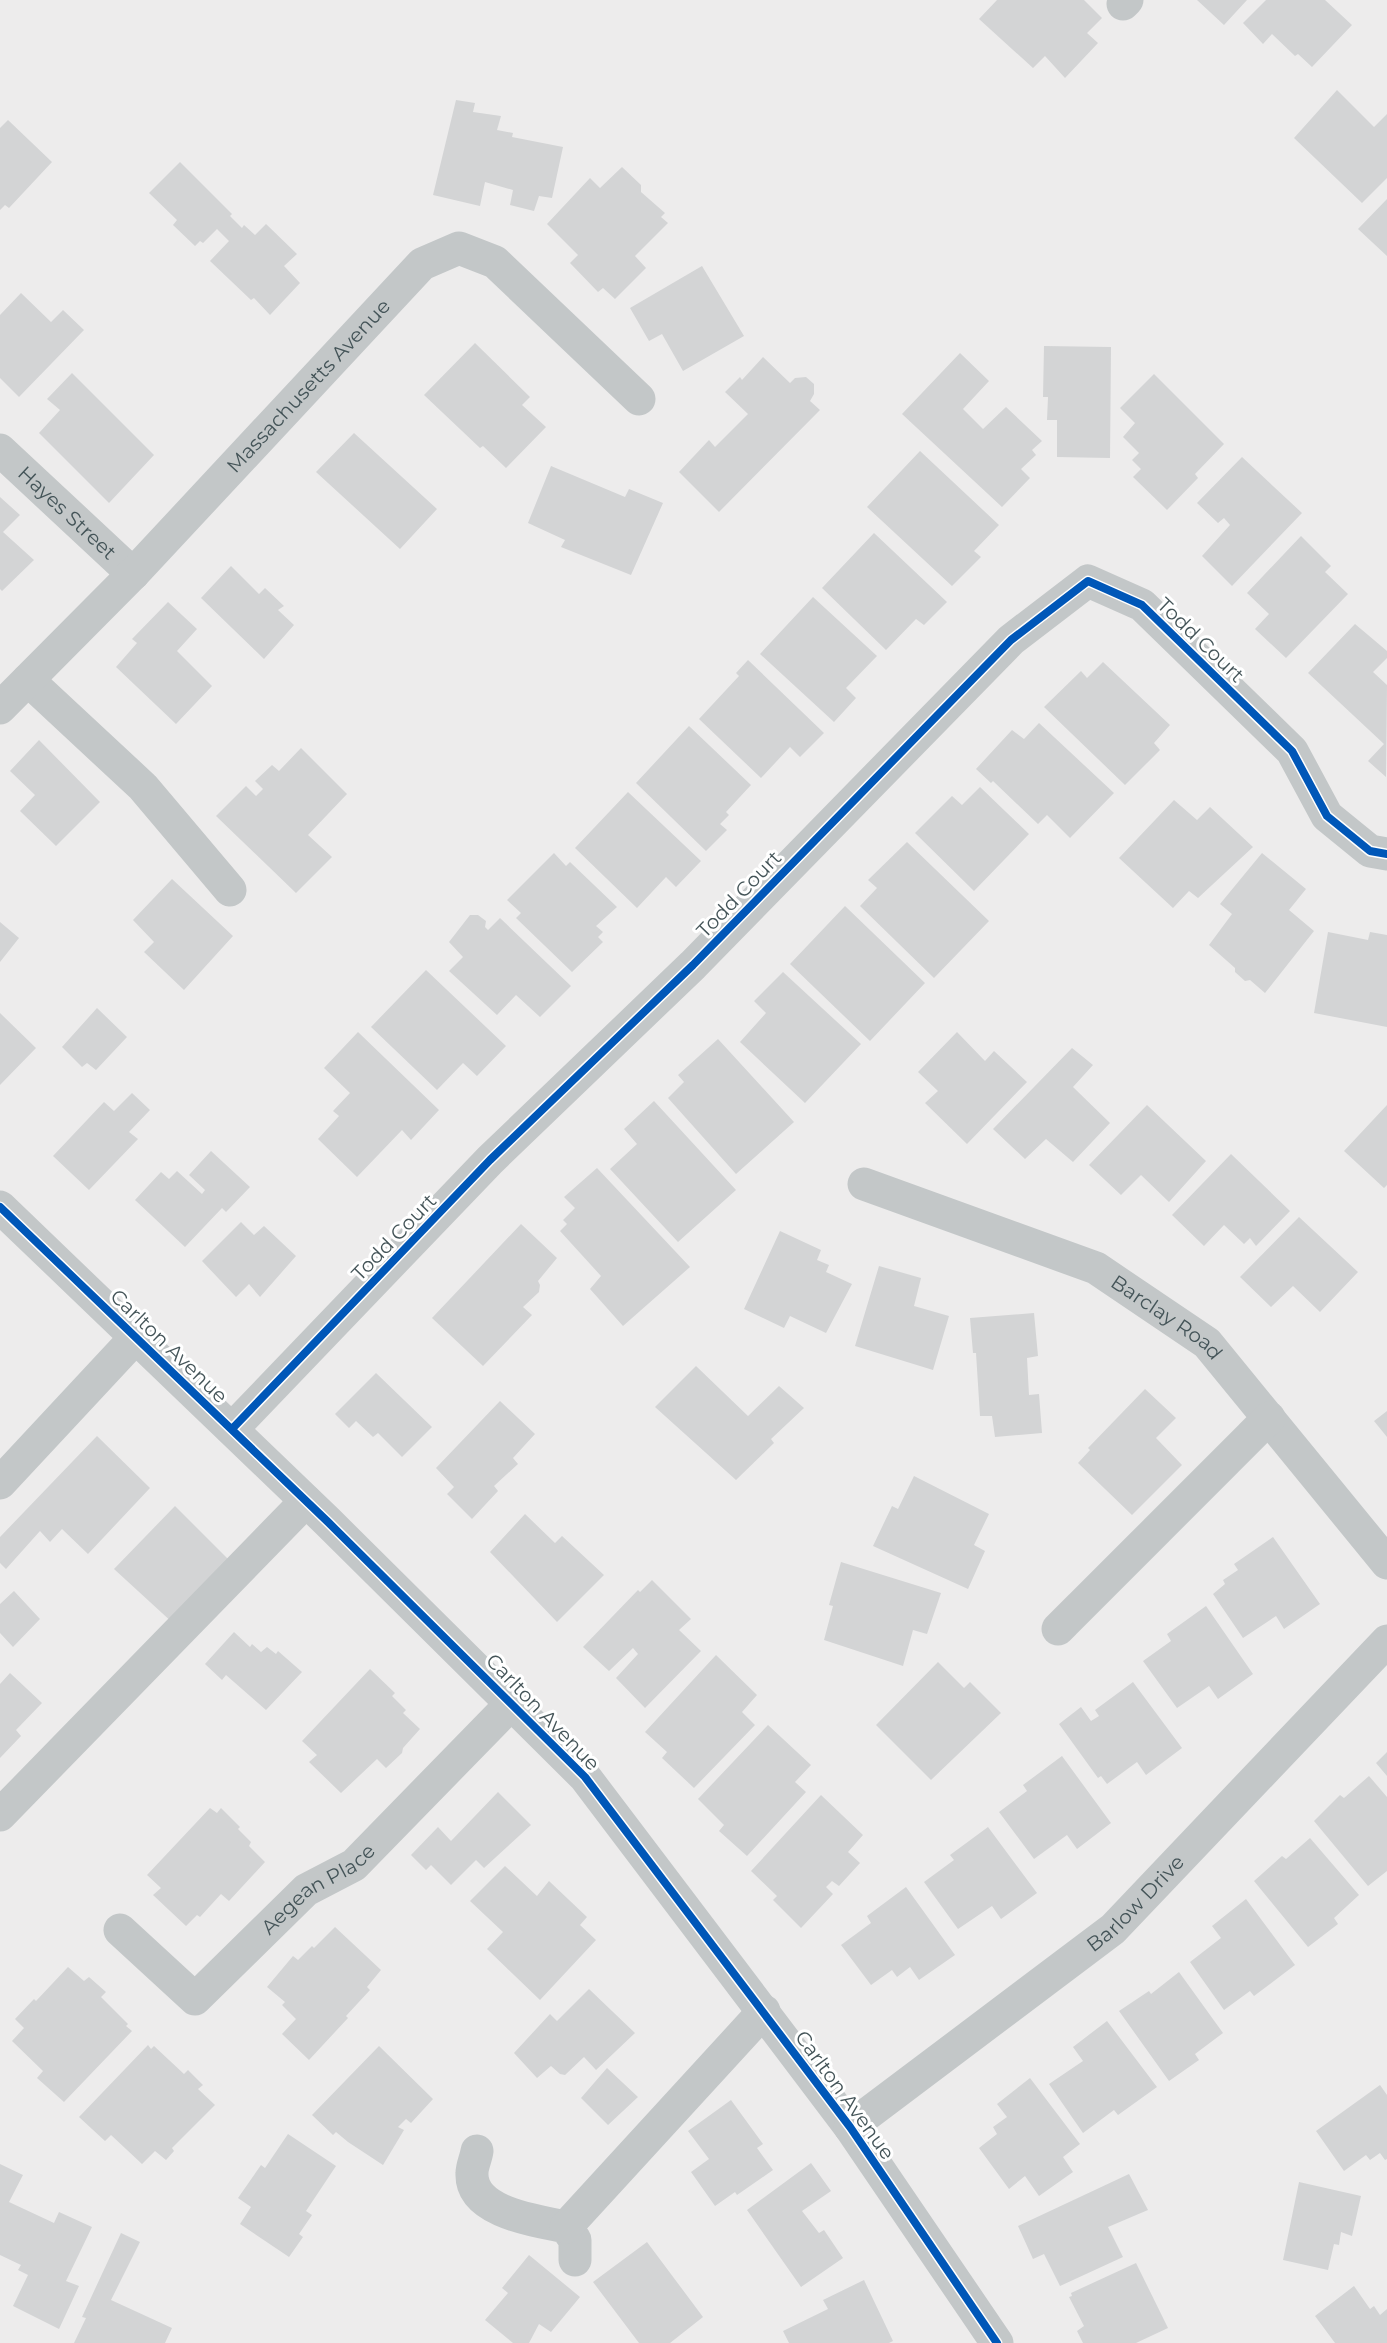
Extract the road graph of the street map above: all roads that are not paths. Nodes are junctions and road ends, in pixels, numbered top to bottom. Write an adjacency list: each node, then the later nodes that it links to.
1 (639, 399): 3 (street, Massachusetts Avenue)
2 (0, 450): 3 (street, Hayes Street)
3 (133, 574): 4 (street, Massachusetts Avenue)
4 (28, 680): 5 (street, Massachusetts Avenue); 7 (street)
5 (0, 708)
6 (1387, 854): 12 (street, Todd Court)
7 (230, 890)
8 (864, 1184): 11 (street, Barclay Road)
9 (0, 1207): 10 (street, Carlton Avenue)
10 (136, 1337): 12 (street, Carlton Avenue); 13 (street)
11 (1269, 1418): 15 (street, Barclay Road); 16 (street)
12 (232, 1429): 14 (street, Carlton Avenue)
13 (0, 1483)
14 (306, 1501): 18 (street, Carlton Avenue); 19 (street)
15 (1387, 1563)
16 (1058, 1629)
17 (1387, 1641): 22 (street, Barlow Drive)
18 (512, 1703): 20 (street, Aegean Place); 21 (street, Carlton Avenue)
19 (0, 1815)
20 (120, 1930)
21 (764, 2011): 22 (street, Carlton Avenue); 24 (street)
22 (850, 2127): 26 (street, Carlton Avenue)
23 (477, 2151): 24 (street)
24 (566, 2227): 25 (street)
25 (575, 2260)
26 (998, 2343)

